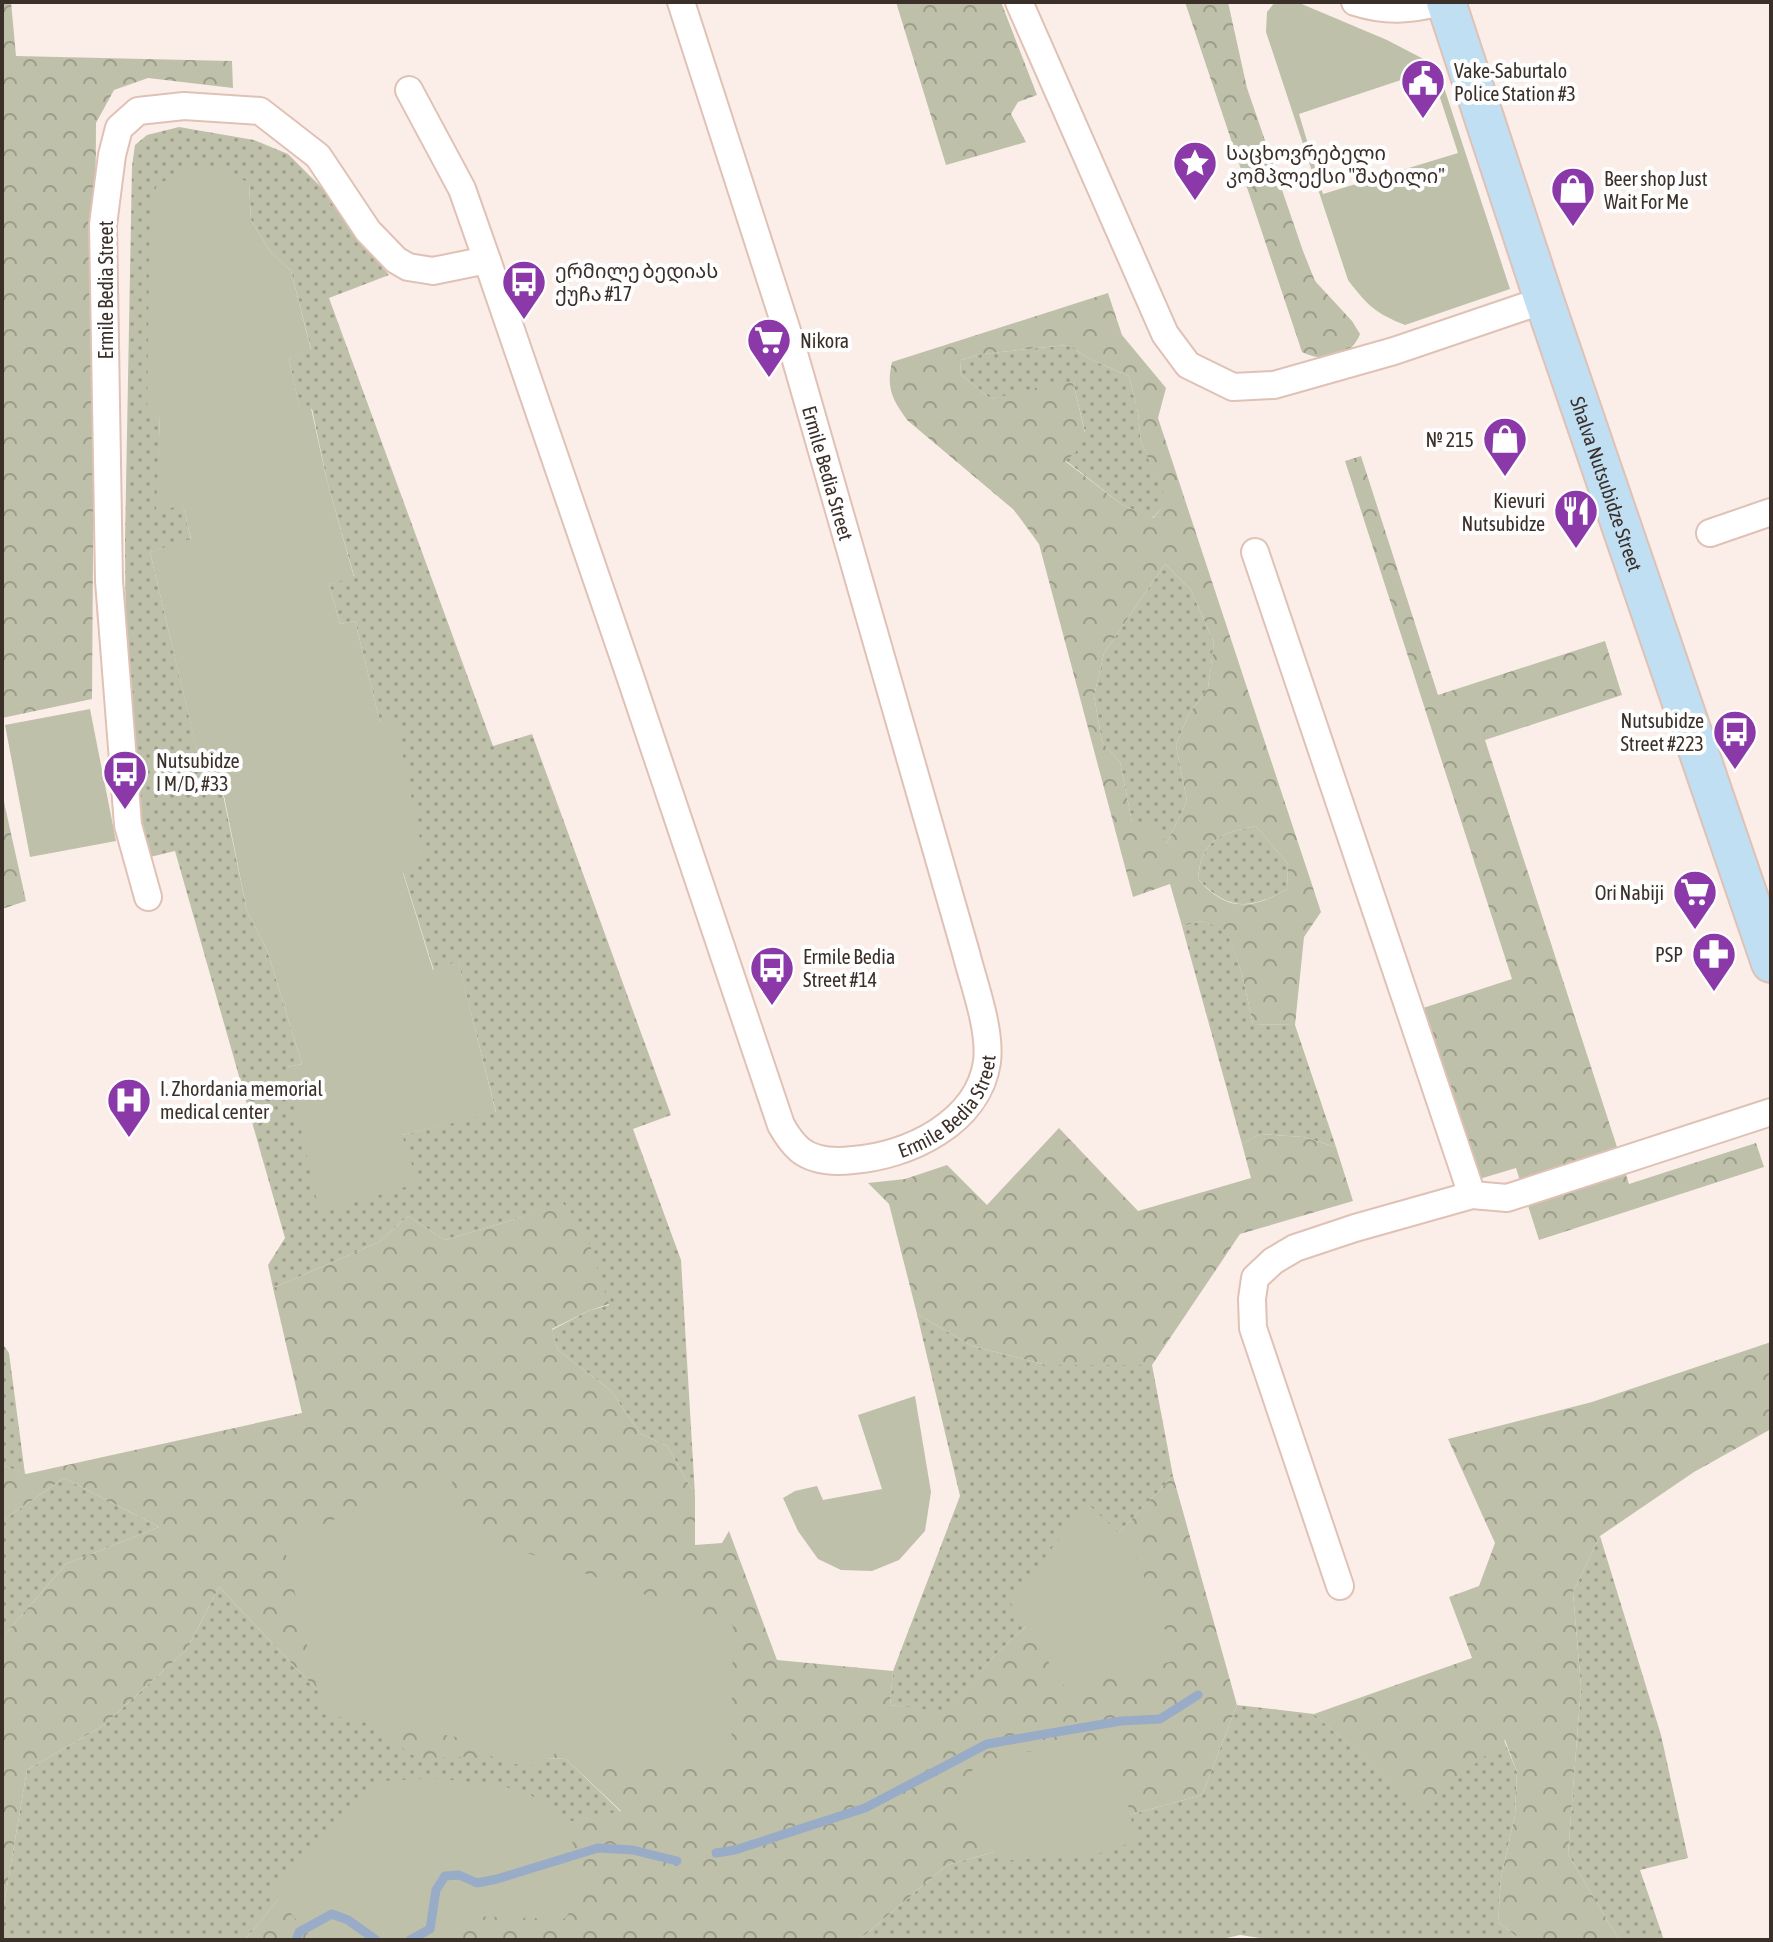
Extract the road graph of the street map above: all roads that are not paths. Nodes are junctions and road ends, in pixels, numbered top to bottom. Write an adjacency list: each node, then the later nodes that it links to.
1 (681, 2): 6 (street, Ermile Bedia Street)
2 (1019, 2): 7 (street)
3 (1355, 2): 4 (street)
4 (1444, 2): 7 (main road, Shalva Nutsubidze Street)
5 (409, 90): 6 (street, Ermile Bedia Street)
6 (487, 260): 11 (street, Ermile Bedia Street)
7 (1544, 300): 12 (main road, Shalva Nutsubidze Street)
8 (1771, 512): 9 (street)
9 (1710, 533)
10 (1255, 552): 15 (street)
11 (148, 897)
12 (1761, 902): 13 (main road, Shalva Nutsubidze Street)
13 (1771, 963)
14 (1771, 1112): 15 (street)
15 (1472, 1195): 16 (street)
16 (1340, 1586)

